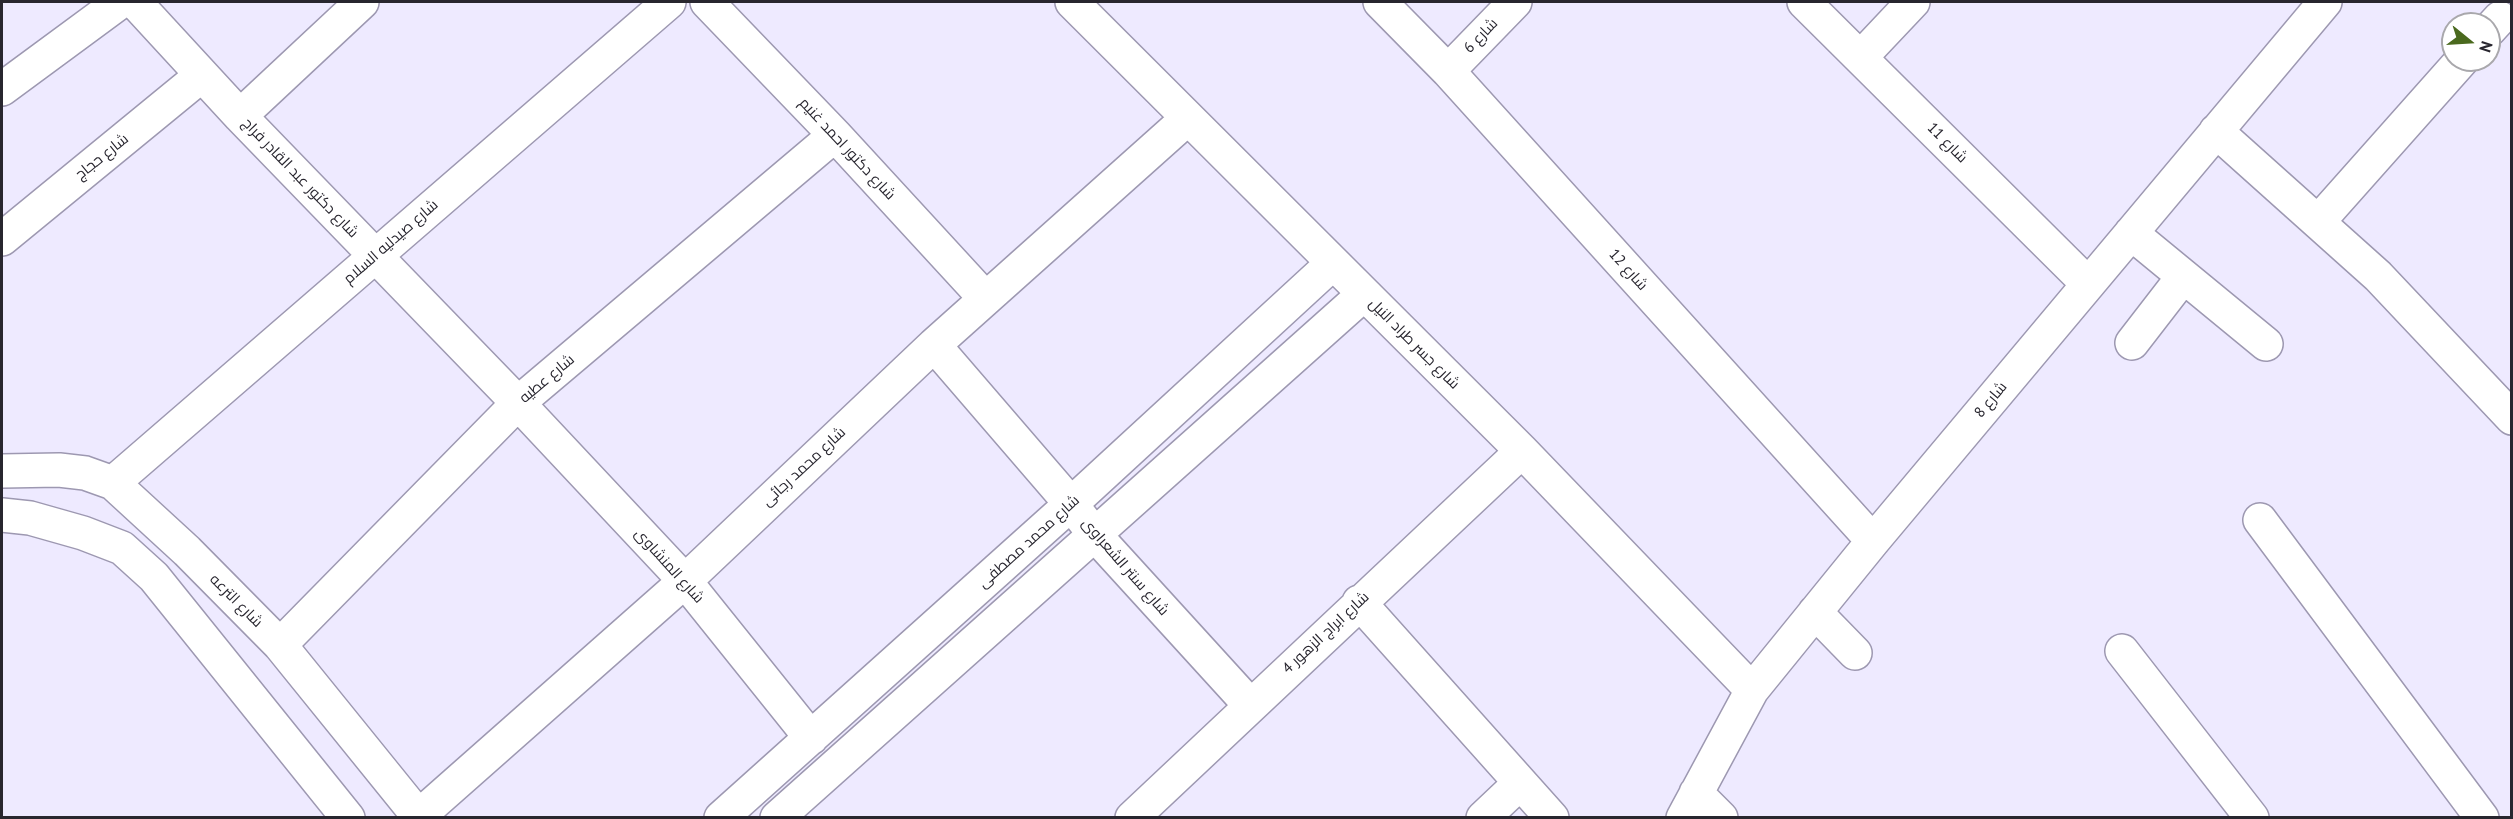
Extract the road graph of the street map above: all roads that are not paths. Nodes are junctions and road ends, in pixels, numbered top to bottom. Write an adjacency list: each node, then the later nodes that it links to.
1 (120, 2): 16 (street)
2 (135, 2): 15 (street, شارع دكتور عبد القادر فراج)
3 (362, 2): 17 (street)
4 (669, 2): 24 (street, شارع صيدليه السلام)
5 (707, 2): 20 (street, شارع دكتور احمد غنيم)
6 (1072, 2): 18 (street, شارع جسر طراد النيل)
7 (1380, 2): 13 (street, شارع 12)
8 (1515, 2): 13 (street, شارع 6)
9 (1804, 2): 12 (street, شارع 11)
10 (1913, 2): 12 (street)
11 (2325, 2): 19 (street, شارع 8)
12 (1861, 57): 27 (street, شارع 11)
13 (1448, 71): 42 (street, شارع 12)
14 (2451, 72): 21 (street)
15 (202, 75): 17 (street, شارع دكتور عبد القادر فراج); 23 (street, شارع حجاج)
16 (2, 89)
17 (240, 116): 24 (street, شارع دكتور عبد القادر فراج)
18 (1188, 118): 25 (street, شارع جسر طراد النيل); 29 (street, شارع محمد رجائى)
19 (2217, 131): 21 (street); 22 (street, شارع 8)
20 (835, 135): 29 (street, شارع دكتور احمد غنيم); 33 (street, شارع عطيه)
21 (2318, 222): 34 (street)
22 (2131, 233): 26 (street); 27 (street, شارع 8)
23 (2, 239)
24 (375, 256): 33 (street, شارع دكتور عبد القادر فراج); 37 (street, شارع صيدليه السلام)
25 (1333, 263): 28 (street, شارع جسر طراد النيل); 38 (street, شارع محمد مصطفى)
26 (2183, 277): 30 (street); 31 (street)
27 (2088, 284): 42 (street, شارع 8)
28 (1363, 295): 35 (street, شارع جسر طراد النيل); 41 (street)
29 (985, 298): 32 (street, شارع محمد رجائى)
30 (2132, 343)
31 (2266, 344)
32 (934, 345): 38 (street, شارع سنتر الشعراوى); 43 (street, شارع محمد رجائى)
33 (518, 403): 43 (street, شارع المنشاوى); 46 (street, شارع عطيه)
34 (2511, 418)
35 (1521, 451): 44 (street, شارع ابراج الزهور 4); 49 (street, شارع جسر طراد النيل)
36 (2, 471): 37 (street, شارع الترعه)
37 (113, 483): 46 (street, شارع الترعه)
38 (1071, 504): 41 (street, شارع سنتر الشعراوى); 51 (street, شارع محمد مصطفى)
39 (2, 515): 55 (street)
40 (2260, 520): 63 (street)
41 (1095, 535): 50 (street, شارع سنتر الشعراوى); 57 (street)
42 (1873, 541): 45 (street, شارع 8)
43 (685, 581): 51 (street, شارع المنشاوى); 54 (street, شارع محمد رجائى)
44 (1359, 602): 50 (street, شارع ابراج الزهور 4); 52 (street)
45 (1815, 612): 48 (street); 49 (street, شارع 8)
46 (280, 645): 54 (street, شارع الترعه)
47 (2122, 651): 62 (street)
48 (1856, 653)
49 (1752, 690): 53 (street, شارع 8)
50 (1250, 705): 58 (street, شارع ابراج الزهور 4)
51 (812, 738): 56 (street, شارع محمد مصطفى)
52 (1520, 783): 59 (street); 60 (street)
53 (1690, 805): 61 (street)
54 (420, 817)
55 (348, 818)
56 (721, 818)
57 (777, 818)
58 (1132, 818)
59 (1483, 818)
60 (1552, 818)
61 (1721, 818)
62 (2252, 818)
63 (2482, 818)

